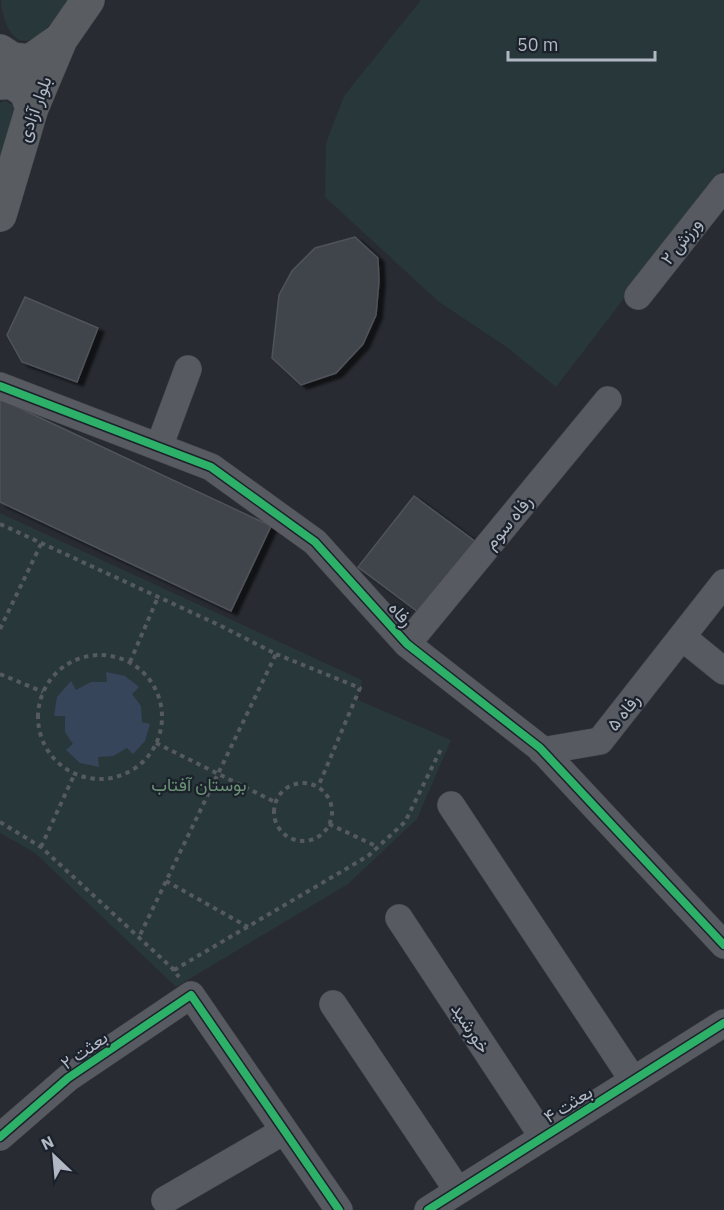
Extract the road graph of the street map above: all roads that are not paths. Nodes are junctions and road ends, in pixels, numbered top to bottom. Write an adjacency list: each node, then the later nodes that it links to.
1 (88, 0): 2 (main road)
2 (61, 39): 3 (main road); 5 (main road, بلوار آزادی)
3 (0, 51)
4 (0, 83): 5 (main road)
5 (32, 108): 7 (main road, بلوار آزادی)
6 (724, 187): 8 (street, ورزش ۲)
7 (0, 215)
8 (638, 296)
9 (188, 369): 12 (street)
10 (0, 386): 12 (street, رفاه)
11 (608, 400): 15 (street, رفاه سوم)
12 (159, 447): 15 (street, رفاه)
13 (724, 583): 14 (street, رفاه ۵)
14 (682, 637): 16 (street); 17 (street, رفاه ۵)
15 (407, 644): 17 (street, رفاه)
16 (724, 671)
17 (542, 751): 20 (street, رفاه)
18 (451, 805): 23 (street)
19 (399, 918): 26 (street, خورشید)
20 (724, 945)
21 (333, 1004): 27 (street)
22 (724, 1023): 23 (street, بعثت ۴)
23 (633, 1080): 26 (street, بعثت ۴)
24 (285, 1131): 25 (street, بعثت ۲); 28 (street); 29 (street)
25 (0, 1137)
26 (543, 1137): 27 (street, بعثت ۴)
27 (458, 1191): 30 (street, بعثت ۴)
28 (165, 1200)
29 (339, 1210)
30 (428, 1210)

